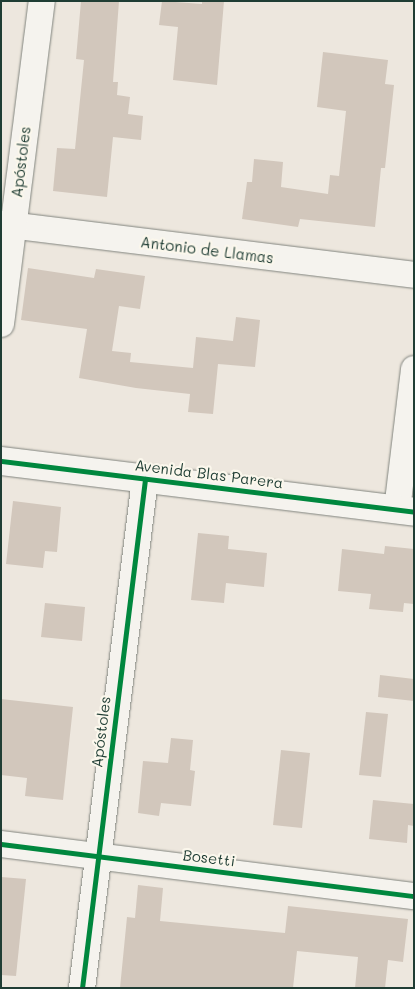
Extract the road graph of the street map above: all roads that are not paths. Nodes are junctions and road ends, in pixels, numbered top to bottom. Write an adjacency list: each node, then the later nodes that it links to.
1 (42, 1): 2 (street, Apóstoles)
2 (7, 225): 3 (street, Antonio de Llamas); 4 (street, Apóstoles)
3 (414, 275)
4 (1, 324)
5 (414, 369): 8 (street)
6 (1, 461): 7 (main road, Avenida Blas Parera)
7 (145, 478): 8 (main road, Avenida Blas Parera); 10 (street, Apóstoles)
8 (405, 511)
9 (1, 844): 10 (street, Bosetti)
10 (98, 856): 11 (street, Bosetti); 12 (street, Apóstoles)
11 (414, 896)
12 (82, 988)

